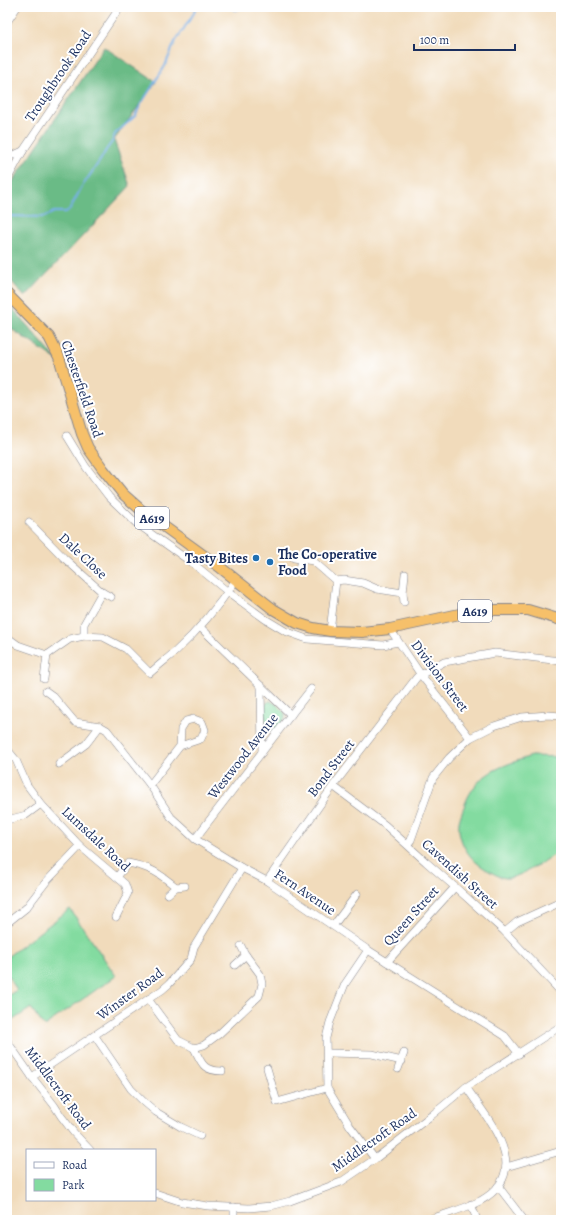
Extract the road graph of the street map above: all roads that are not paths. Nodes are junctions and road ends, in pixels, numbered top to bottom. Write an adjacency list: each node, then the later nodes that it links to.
1 (18, 7): 3 (street)
2 (120, 7): 4 (street, Troughbrook Road)
3 (7, 22)
4 (23, 151): 5 (street); 6 (street, Troughbrook Road)
5 (7, 156)
6 (7, 180)
7 (7, 294): 12 (highway, Chesterfield Road / A619)
8 (67, 436): 15 (street, Chesterfield Road)
9 (29, 522): 14 (street, Dale Close)
10 (299, 569): 13 (street)
11 (405, 574): 16 (street)
12 (236, 580): 15 (street); 22 (highway, Chesterfield Road / A619)
13 (336, 581): 16 (street); 22 (street)
14 (102, 592): 17 (street); 23 (street, Dale Close)
15 (228, 592): 20 (street); 25 (street, Chesterfield Road)
16 (403, 593): 18 (street)
17 (111, 597)
18 (404, 602)
19 (561, 620): 21 (highway, Chesterfield Road / A619)
20 (200, 627): 23 (street); 30 (street)
21 (390, 629): 22 (highway, Chesterfield Road / A619); 25 (street, Division Street)
22 (330, 631)
23 (84, 636): 26 (street)
24 (7, 637): 26 (street)
25 (398, 642): 28 (street, Division Street)
26 (47, 655): 29 (street)
27 (561, 660): 28 (street, Bond Street)
28 (421, 675): 36 (street, Division Street); 42 (street, Bond Street)
29 (44, 679)
30 (261, 686): 33 (street); 39 (street)
31 (311, 689): 33 (street, Westwood Avenue)
32 (46, 691): 35 (street)
33 (291, 715): 39 (street, Westwood Avenue)
34 (561, 716): 36 (street)
35 (100, 726): 40 (street); 41 (street, Fern Avenue)
36 (470, 738): 46 (street)
37 (180, 746): 41 (street)
38 (7, 749): 43 (street, Lumsdale Road)
39 (262, 752): 45 (street, Westwood Avenue)
40 (58, 764)
41 (150, 784): 45 (street, Fern Avenue)
42 (333, 786): 46 (street, Cavendish Street); 50 (street, Bond Street)
43 (41, 804): 44 (street); 47 (street, Lumsdale Road)
44 (7, 820)
45 (195, 839): 48 (street, Fern Avenue)
46 (408, 844): 53 (street, Cavendish Street)
47 (80, 846): 49 (street, Lumsdale Road); 58 (street)
48 (242, 868): 50 (street, Fern Avenue); 67 (street, Winster Road)
49 (117, 877): 52 (street); 57 (street, Lumsdale Road)
50 (267, 881): 59 (street, Fern Avenue)
51 (185, 886): 52 (street)
52 (176, 887): 54 (street)
53 (455, 887): 60 (street, Cavendish Street); 64 (street, Queen Street)
54 (168, 894)
55 (357, 894): 59 (street)
56 (561, 902): 60 (street)
57 (116, 917)
58 (7, 923)
59 (334, 926): 62 (street, Fern Avenue)
60 (505, 932): 66 (street, Cavendish Street)
61 (241, 946): 63 (street)
62 (368, 950): 64 (street, Fern Avenue); 72 (street)
63 (246, 955): 65 (street); 71 (street)
64 (387, 962): 74 (street, Fern Avenue)
65 (235, 965)
66 (561, 992)
67 (148, 999): 69 (street, Winster Road); 71 (street)
68 (561, 1026): 74 (street, Middlecroft Road)
69 (95, 1036): 79 (street, Winster Road); 82 (street)
70 (7, 1041): 79 (street, Middlecroft Road)
71 (194, 1048): 78 (street)
72 (327, 1053): 75 (street); 81 (street)
73 (404, 1053): 75 (street)
74 (519, 1054): 80 (street, Middlecroft Road)
75 (402, 1061): 77 (street)
76 (267, 1068): 81 (street)
77 (398, 1069)
78 (222, 1071)
79 (32, 1077): 83 (street, Middlecroft Road)
80 (466, 1087): 85 (street, Middlecroft Road); 86 (street)
81 (326, 1088): 85 (street)
82 (200, 1136)
83 (89, 1149)
84 (561, 1152): 86 (street)
85 (375, 1159): 90 (street, Middlecroft Road)
86 (506, 1167): 87 (street)
87 (498, 1186): 89 (street); 94 (street)
88 (156, 1194): 90 (street, Middlecroft Road)
89 (471, 1204): 92 (street); 93 (street)
90 (234, 1207): 91 (street)
91 (234, 1220)
92 (428, 1220)
93 (477, 1220)
94 (524, 1220)

